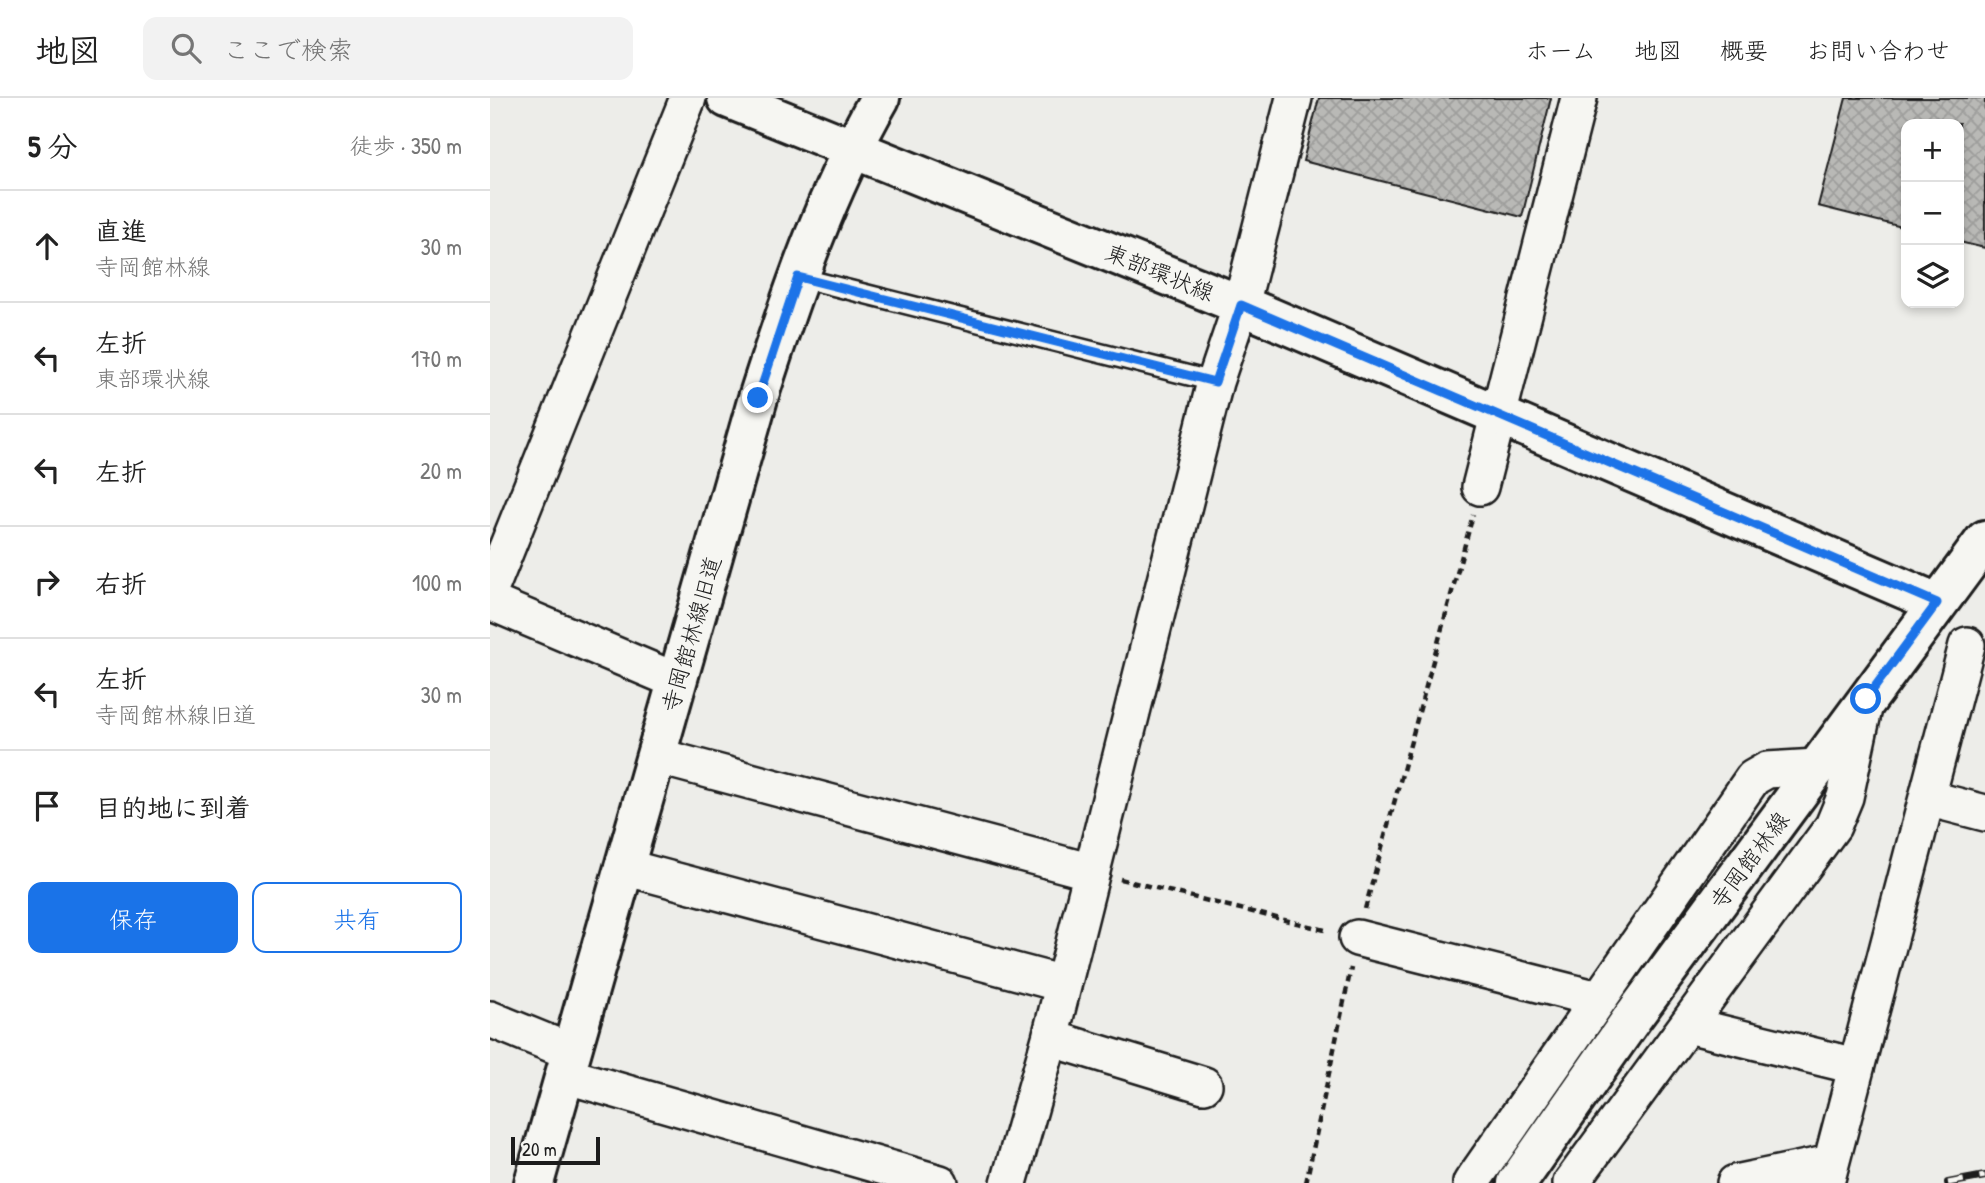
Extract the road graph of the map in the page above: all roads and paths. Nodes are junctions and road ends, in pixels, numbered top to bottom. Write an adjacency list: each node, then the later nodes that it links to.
1 (688, 98): 13 (street)
2 (726, 98): 6 (street, 東部環状線)
3 (880, 98): 6 (street, 寺岡館林線旧道)
4 (1294, 98): 8 (street)
5 (1579, 98): 10 (street)
6 (851, 148): 7 (street, 寺岡館林線旧道); 8 (street, 東部環状線)
7 (798, 277): 9 (lane); 17 (street, 寺岡館林線旧道)
8 (1241, 305): 9 (street); 10 (street, 東部環状線)
9 (1215, 382): 24 (street)
10 (1498, 416): 11 (street); 15 (street, 東部環状線)
11 (1480, 487): 25 (path)
12 (1985, 540): 15 (street, 寺岡館林線)
13 (490, 590)
14 (490, 602): 17 (street)
15 (1937, 603): 18 (street, 寺岡館林線)
16 (1967, 645): 21 (street)
17 (677, 681): 19 (street, 寺岡館林線旧道)
18 (1866, 699): 20 (street, 寺岡館林線); 29 (street)
19 (656, 756): 23 (street, 寺岡館林線旧道); 24 (street)
20 (1817, 767): 27 (street); 40 (street, 寺岡館林線)
21 (1927, 798): 22 (street); 32 (street)
22 (1985, 813)
23 (624, 867): 26 (street); 31 (street, 寺岡館林線旧道)
24 (1092, 872): 25 (path); 26 (street)
25 (1357, 938): 27 (street); 38 (path)
26 (1063, 984): 30 (street)
27 (1598, 999): 39 (street)
28 (490, 1020): 31 (street)
29 (1688, 1024): 32 (street); 41 (street)
30 (1050, 1038): 33 (street); 37 (street)
31 (568, 1063): 35 (street, 寺岡館林線旧道); 36 (street)
32 (1855, 1066): 34 (street)
33 (1204, 1084)
34 (1829, 1173): 42 (street)
35 (534, 1183)
36 (940, 1183)
37 (1009, 1183)
38 (1306, 1183)
39 (1471, 1183)
40 (1517, 1183)
41 (1571, 1183)
42 (1735, 1183)

